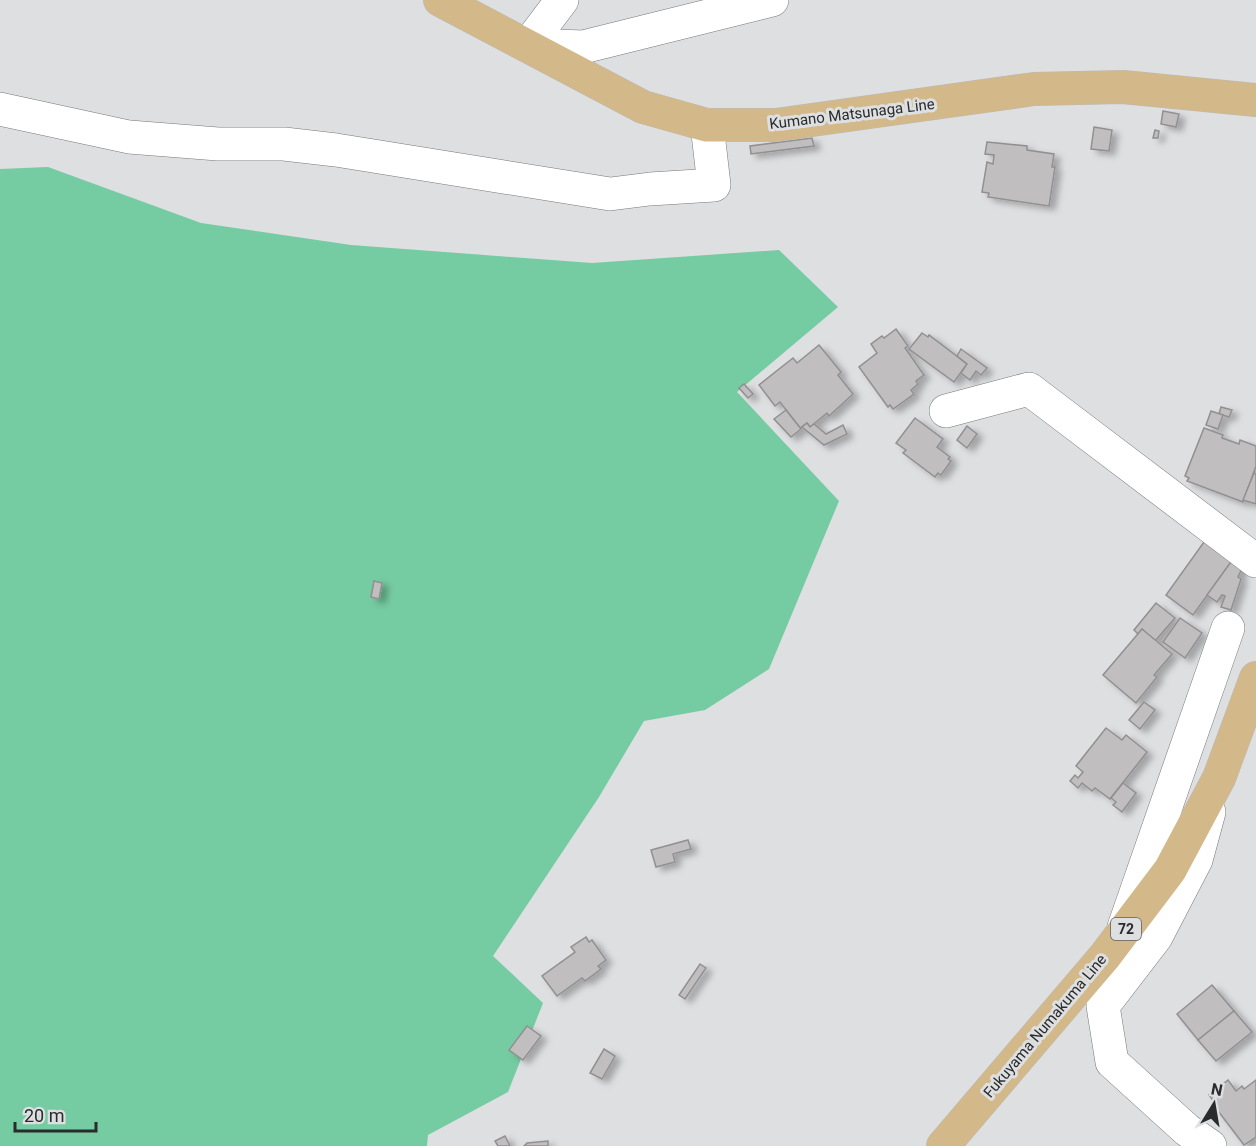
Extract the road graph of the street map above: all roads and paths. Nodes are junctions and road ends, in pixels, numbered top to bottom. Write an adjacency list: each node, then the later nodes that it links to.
1 (440, 0): 4 (main road, Kumano Matsunaga Line)
2 (562, 0): 4 (street)
3 (772, 0): 4 (street)
4 (528, 45): 7 (main road, Kumano Matsunaga Line)
5 (1256, 100): 7 (main road, Kumano Matsunaga Line)
6 (0, 109): 7 (street)
7 (707, 125)
8 (946, 411): 9 (street)
9 (1256, 561)
10 (1228, 628): 13 (street)
11 (1256, 678): 12 (main road, Fukuyama Numakuma Line / 72)
12 (1219, 778): 13 (main road, Fukuyama Numakuma Line / 72); 15 (street)
13 (1121, 934): 14 (main road, Fukuyama Numakuma Line / 72)
14 (943, 1146)
15 (1210, 1146)

